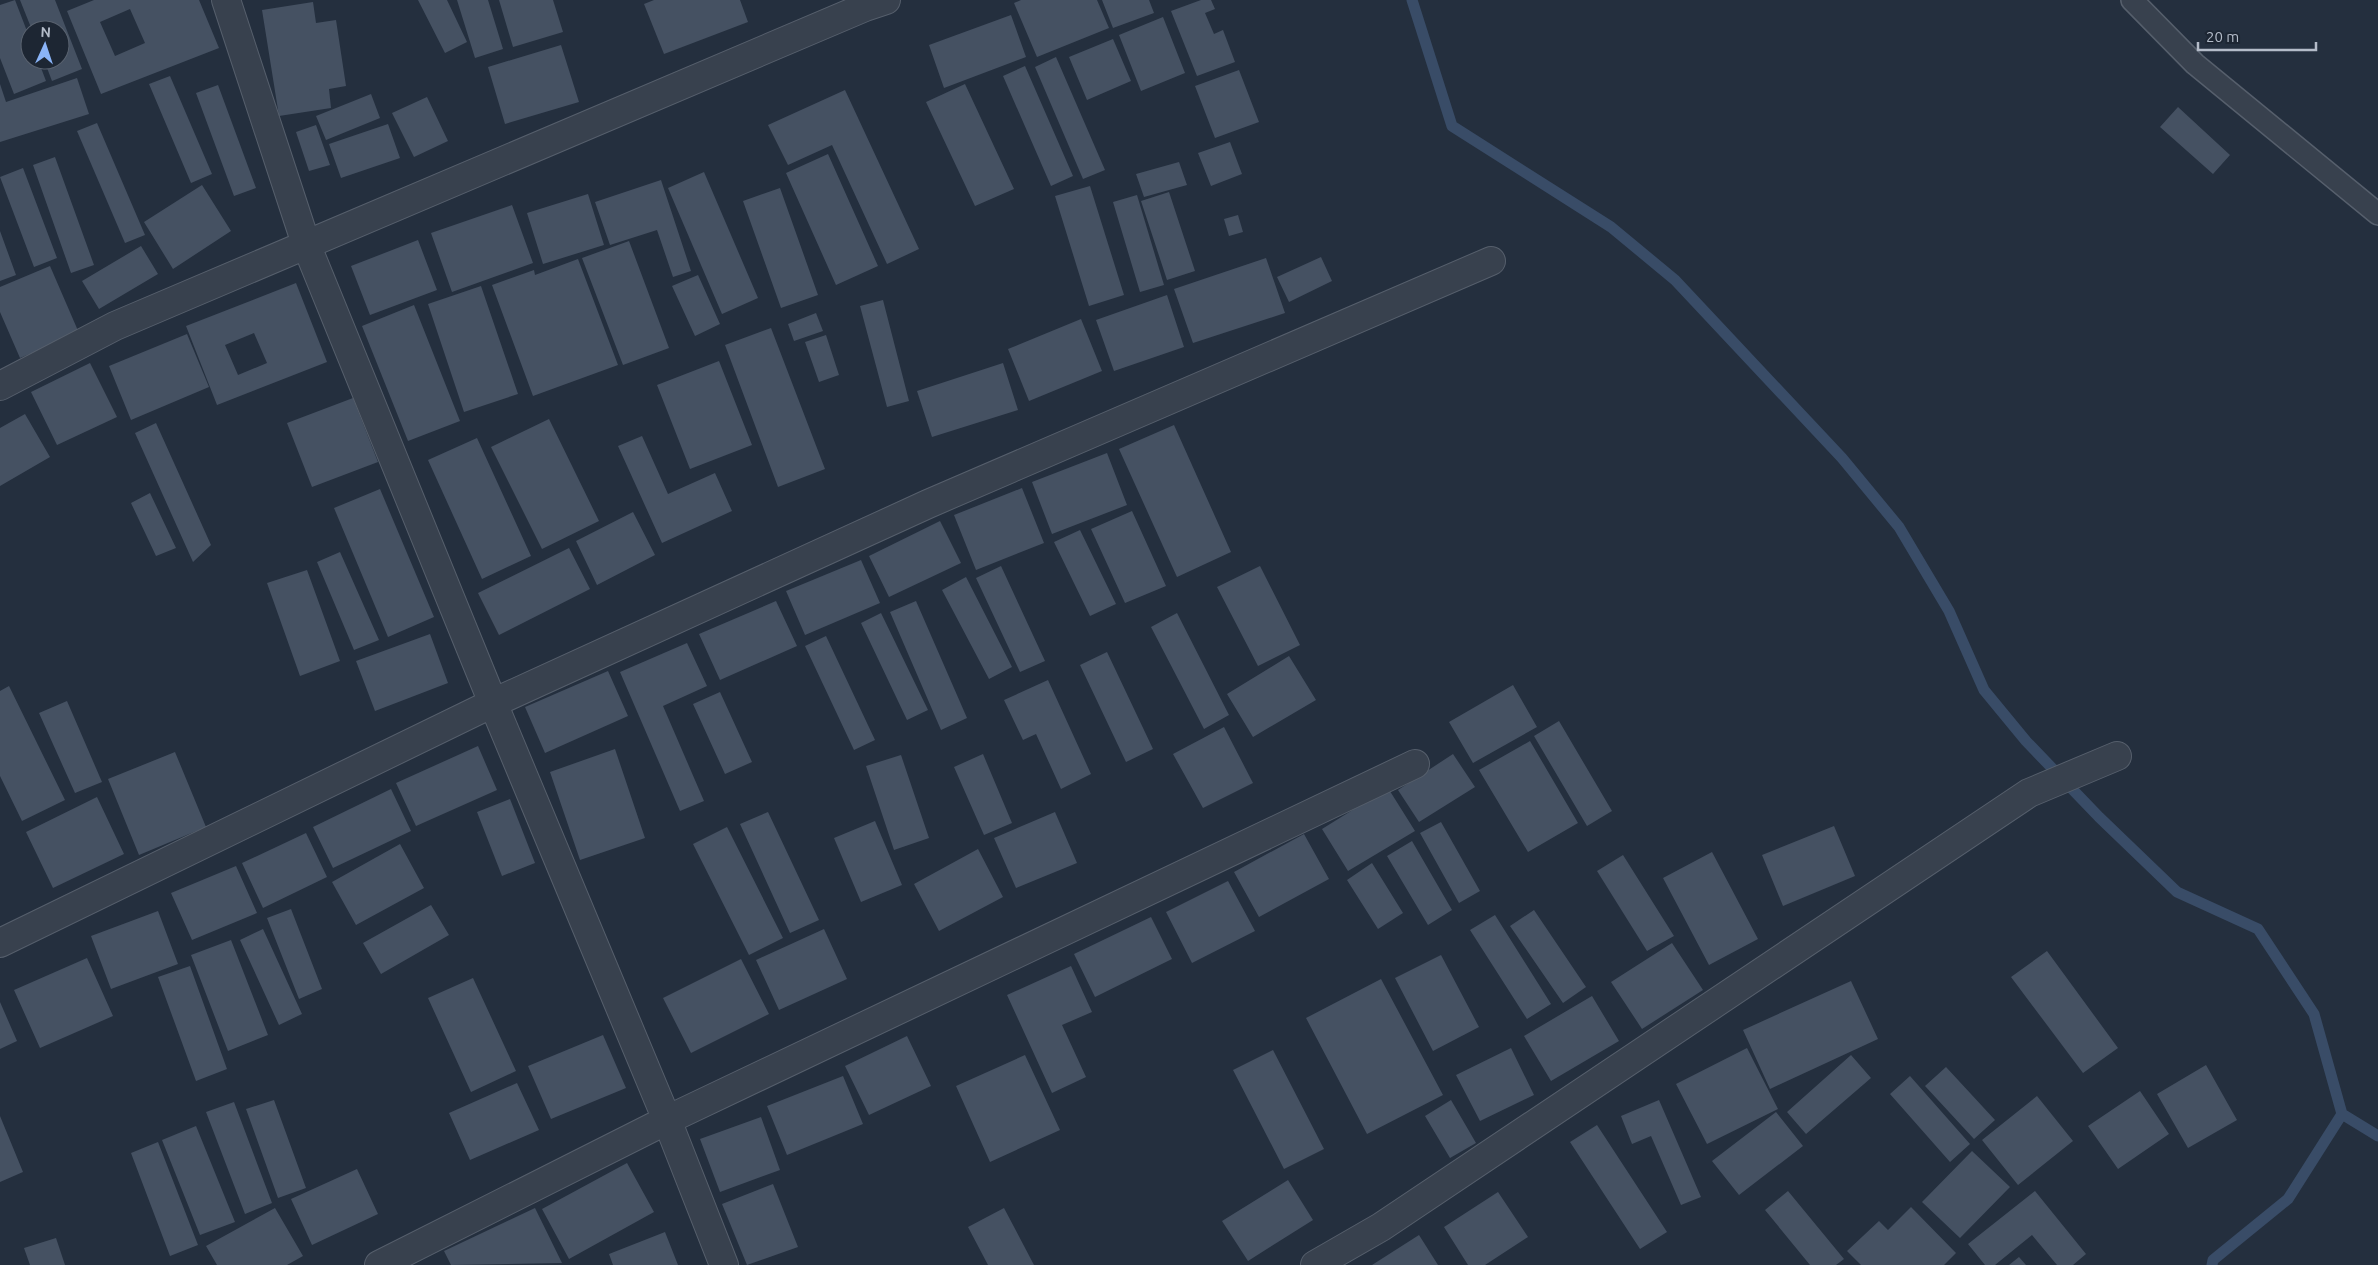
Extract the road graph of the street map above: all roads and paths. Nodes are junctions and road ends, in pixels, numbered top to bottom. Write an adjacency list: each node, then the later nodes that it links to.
1 (226, 0): 5 (street)
2 (886, 0): 5 (street)
3 (2132, 0): 4 (lane)
4 (2378, 214)
5 (306, 244): 7 (street); 8 (street)
6 (1491, 261): 8 (street)
7 (0, 386)
8 (493, 703): 11 (street); 12 (street)
9 (2116, 756): 15 (street)
10 (1415, 764): 12 (street)
11 (0, 943)
12 (667, 1120): 13 (street); 14 (street)
13 (378, 1265)
14 (724, 1265)
15 (1316, 1265)

